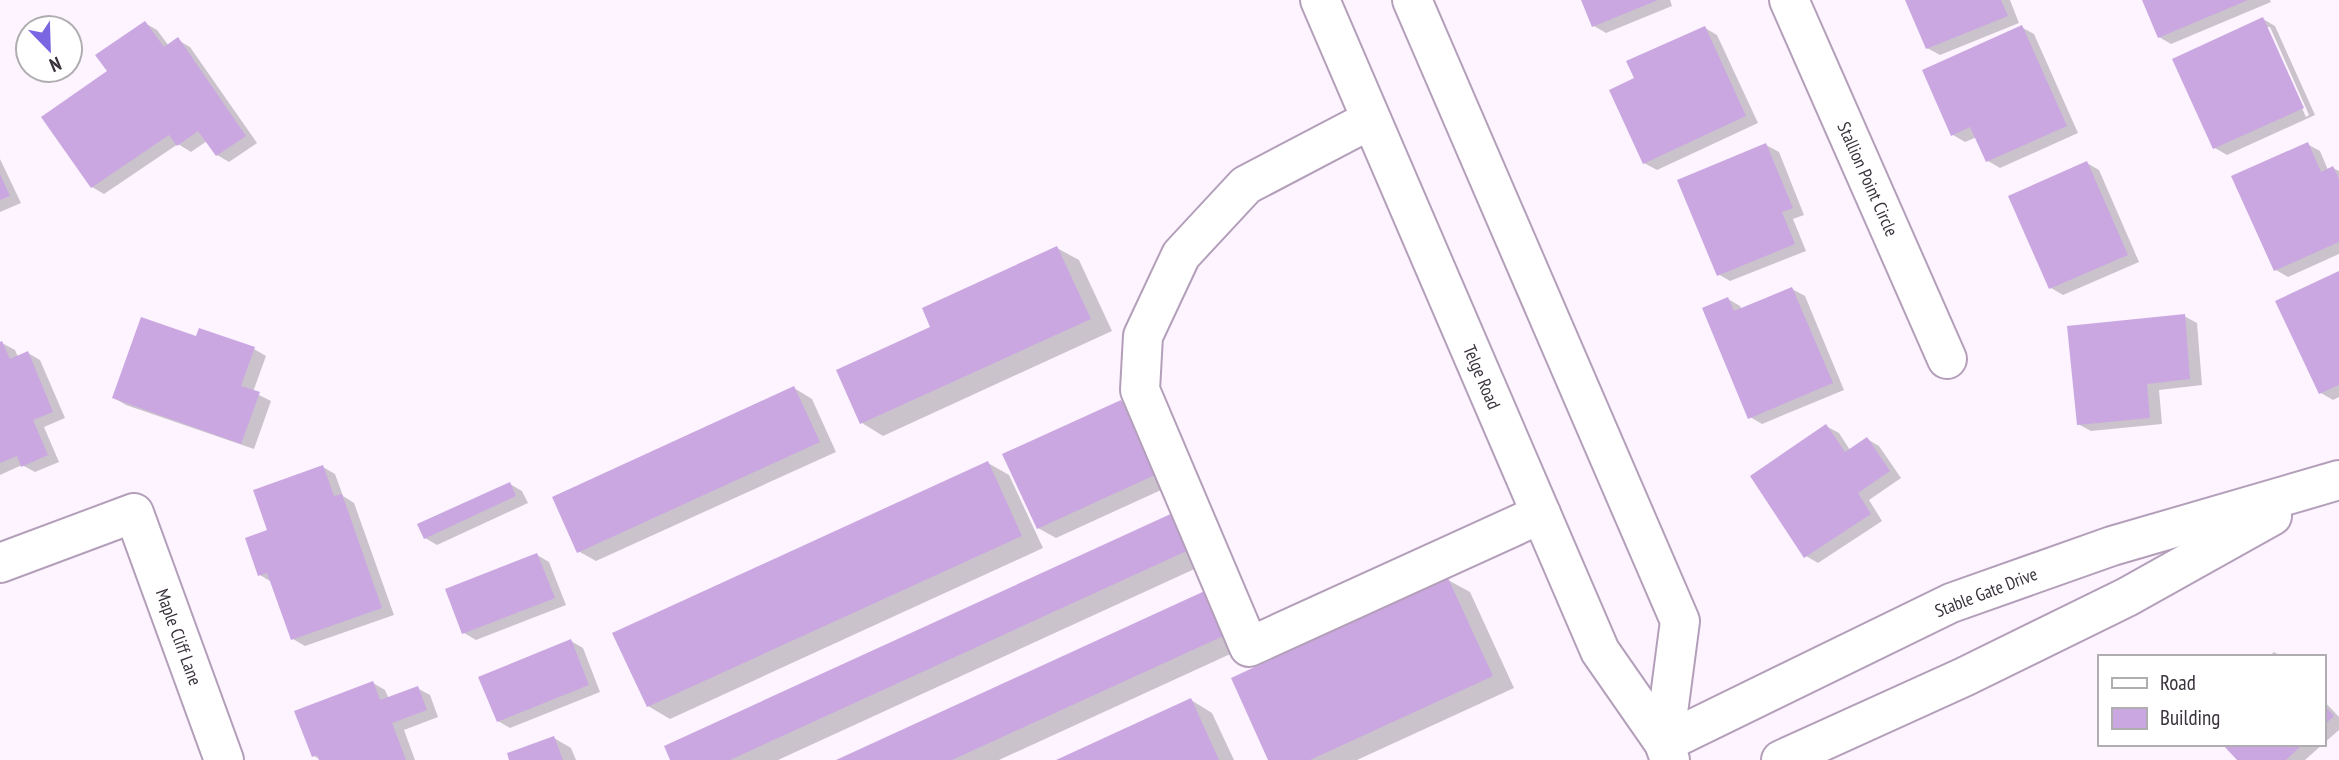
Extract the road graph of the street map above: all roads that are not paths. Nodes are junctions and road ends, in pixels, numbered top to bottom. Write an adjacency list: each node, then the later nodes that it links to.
1 (1320, 0): 4 (street, Telge Road)
2 (1412, 0): 9 (street)
3 (1790, 0): 5 (street, Stallion Point Circle)
4 (1370, 120): 7 (street, Telge Road); 7 (street)
5 (1947, 359)
6 (2332, 483): 9 (street, Stable Gate Drive); 11 (street, Stable Gate Drive)
7 (1541, 514): 9 (street, Telge Road)
8 (0, 563): 10 (street, Maple Cliff Lane)
9 (1667, 751)
10 (224, 760)
11 (1781, 760)

